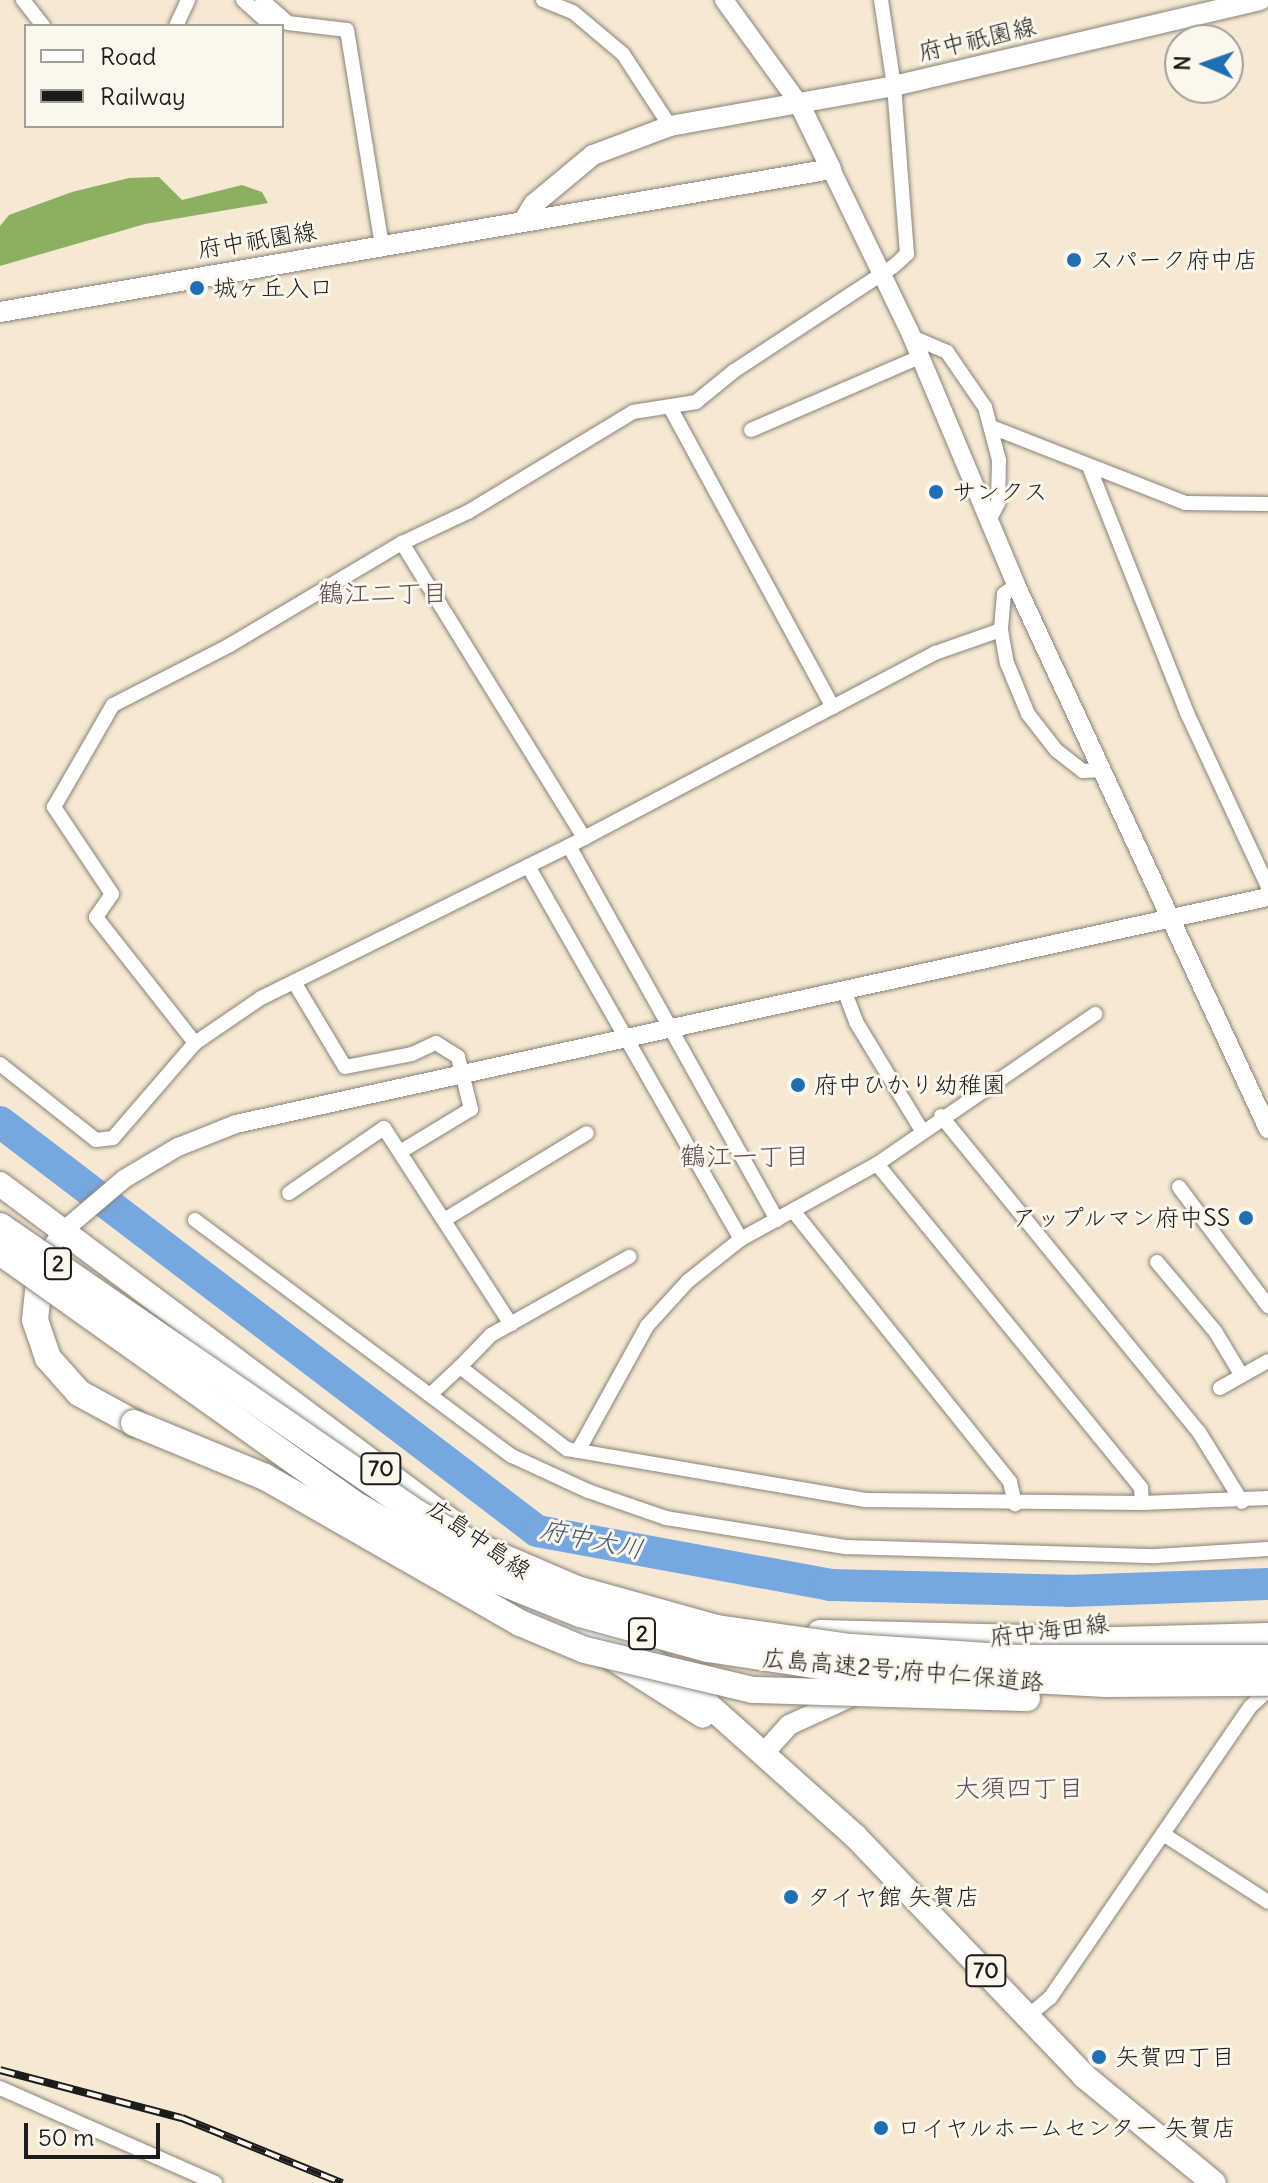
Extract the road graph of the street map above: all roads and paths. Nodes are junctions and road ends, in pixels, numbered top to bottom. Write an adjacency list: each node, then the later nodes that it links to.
1 (23, 0): 10 (street)
2 (188, 0): 11 (street)
3 (243, 0): 9 (street)
4 (262, 0): 9 (street)
5 (543, 0): 14 (street)
6 (724, 0): 13 (street)
7 (881, 0): 12 (street)
8 (1246, 1): 12 (main road, 府中祇園線)
9 (288, 23): 17 (street)
10 (41, 24)
11 (177, 24)
12 (894, 86): 13 (main road, 府中祇園線); 18 (street)
13 (800, 105): 14 (main road, 府中祇園線); 15 (main road)
14 (670, 126): 16 (main road, 府中祇園線)
15 (831, 169): 16 (main road, 府中祇園線); 18 (street)
16 (523, 222): 17 (main road, 府中祇園線)
17 (382, 245): 19 (main road, 府中祇園線)
18 (882, 274): 20 (street); 22 (street)
19 (0, 312)
20 (912, 337): 21 (street); 23 (street)
21 (920, 357): 24 (street); 27 (street)
22 (671, 409): 28 (street); 31 (street)
23 (994, 428): 25 (street); 27 (street)
24 (751, 430)
25 (1090, 469): 26 (street); 36 (street)
26 (1268, 504)
27 (989, 521): 29 (street)
28 (402, 543): 33 (street); 44 (street)
29 (1016, 585): 30 (street); 32 (street)
30 (1001, 630): 31 (street); 32 (street)
31 (833, 707): 33 (street)
32 (1102, 770): 38 (street)
33 (584, 838): 34 (street)
34 (569, 846): 35 (street); 42 (street)
35 (528, 866): 39 (street); 43 (street)
36 (1268, 887)
37 (1268, 897): 38 (street)
38 (1171, 918): 40 (street); 49 (street)
39 (294, 982): 44 (street); 46 (street)
40 (844, 990): 42 (street); 48 (street)
41 (1095, 1014): 47 (street)
42 (670, 1028): 43 (street); 59 (street)
43 (627, 1038): 46 (street); 63 (street)
44 (195, 1043): 45 (street)
45 (0, 1064)
46 (463, 1074): 51 (street); 60 (street)
47 (941, 1116): 48 (street); 78 (street)
48 (921, 1129): 52 (street)
49 (1268, 1129)
50 (587, 1133): 58 (street)
51 (400, 1152): 55 (street); 58 (street)
52 (877, 1164): 56 (street); 79 (street)
53 (0, 1184): 60 (main road, 広島中島線 / 70)
54 (1179, 1187): 68 (street)
55 (289, 1193)
56 (794, 1212): 59 (street); 80 (street)
57 (195, 1220): 75 (street)
58 (444, 1220): 70 (street)
59 (777, 1220): 63 (street)
60 (70, 1225): 66 (street); 82 (main road, 広島中島線 / 70)
61 (0, 1226): 69 (highway, 2, bridge)
62 (0, 1235): 66 (main road, 広島中島線 / 70)
63 (741, 1239): 76 (street)
64 (0, 1252): 69 (highway, 2, bridge)
65 (629, 1257): 70 (street)
66 (41, 1262): 85 (highway, bridge); 86 (main road, 広島中島線 / 70)
67 (1157, 1262): 73 (street)
68 (1268, 1306)
69 (108, 1312): 85 (highway, 広島高速2号;府中仁保道路 / 2, bridge)
70 (511, 1324): 72 (street)
71 (1268, 1361): 73 (street)
72 (460, 1367): 75 (street); 76 (street)
73 (1242, 1376): 74 (street)
74 (1220, 1388)
75 (431, 1394): 81 (street)
76 (578, 1451): 80 (street)
77 (1268, 1498): 78 (street)
78 (1242, 1502): 79 (street)
79 (1142, 1503): 80 (street)
80 (1015, 1504)
81 (1268, 1549)
82 (559, 1595): 83 (highway); 86 (main road, 広島中島線 / 70)
83 (1268, 1636)
84 (1268, 1643): 86 (main road, 府中海田線)
85 (1266, 1679): 87 (street)
86 (763, 1754): 89 (main road, 広島中島線 / 70)
87 (1163, 1834): 88 (street); 89 (street)
88 (1268, 1902)
89 (1027, 2017): 92 (main road, 広島中島線 / 70)
90 (0, 2088): 91 (street)
91 (215, 2183)
92 (1214, 2183)

